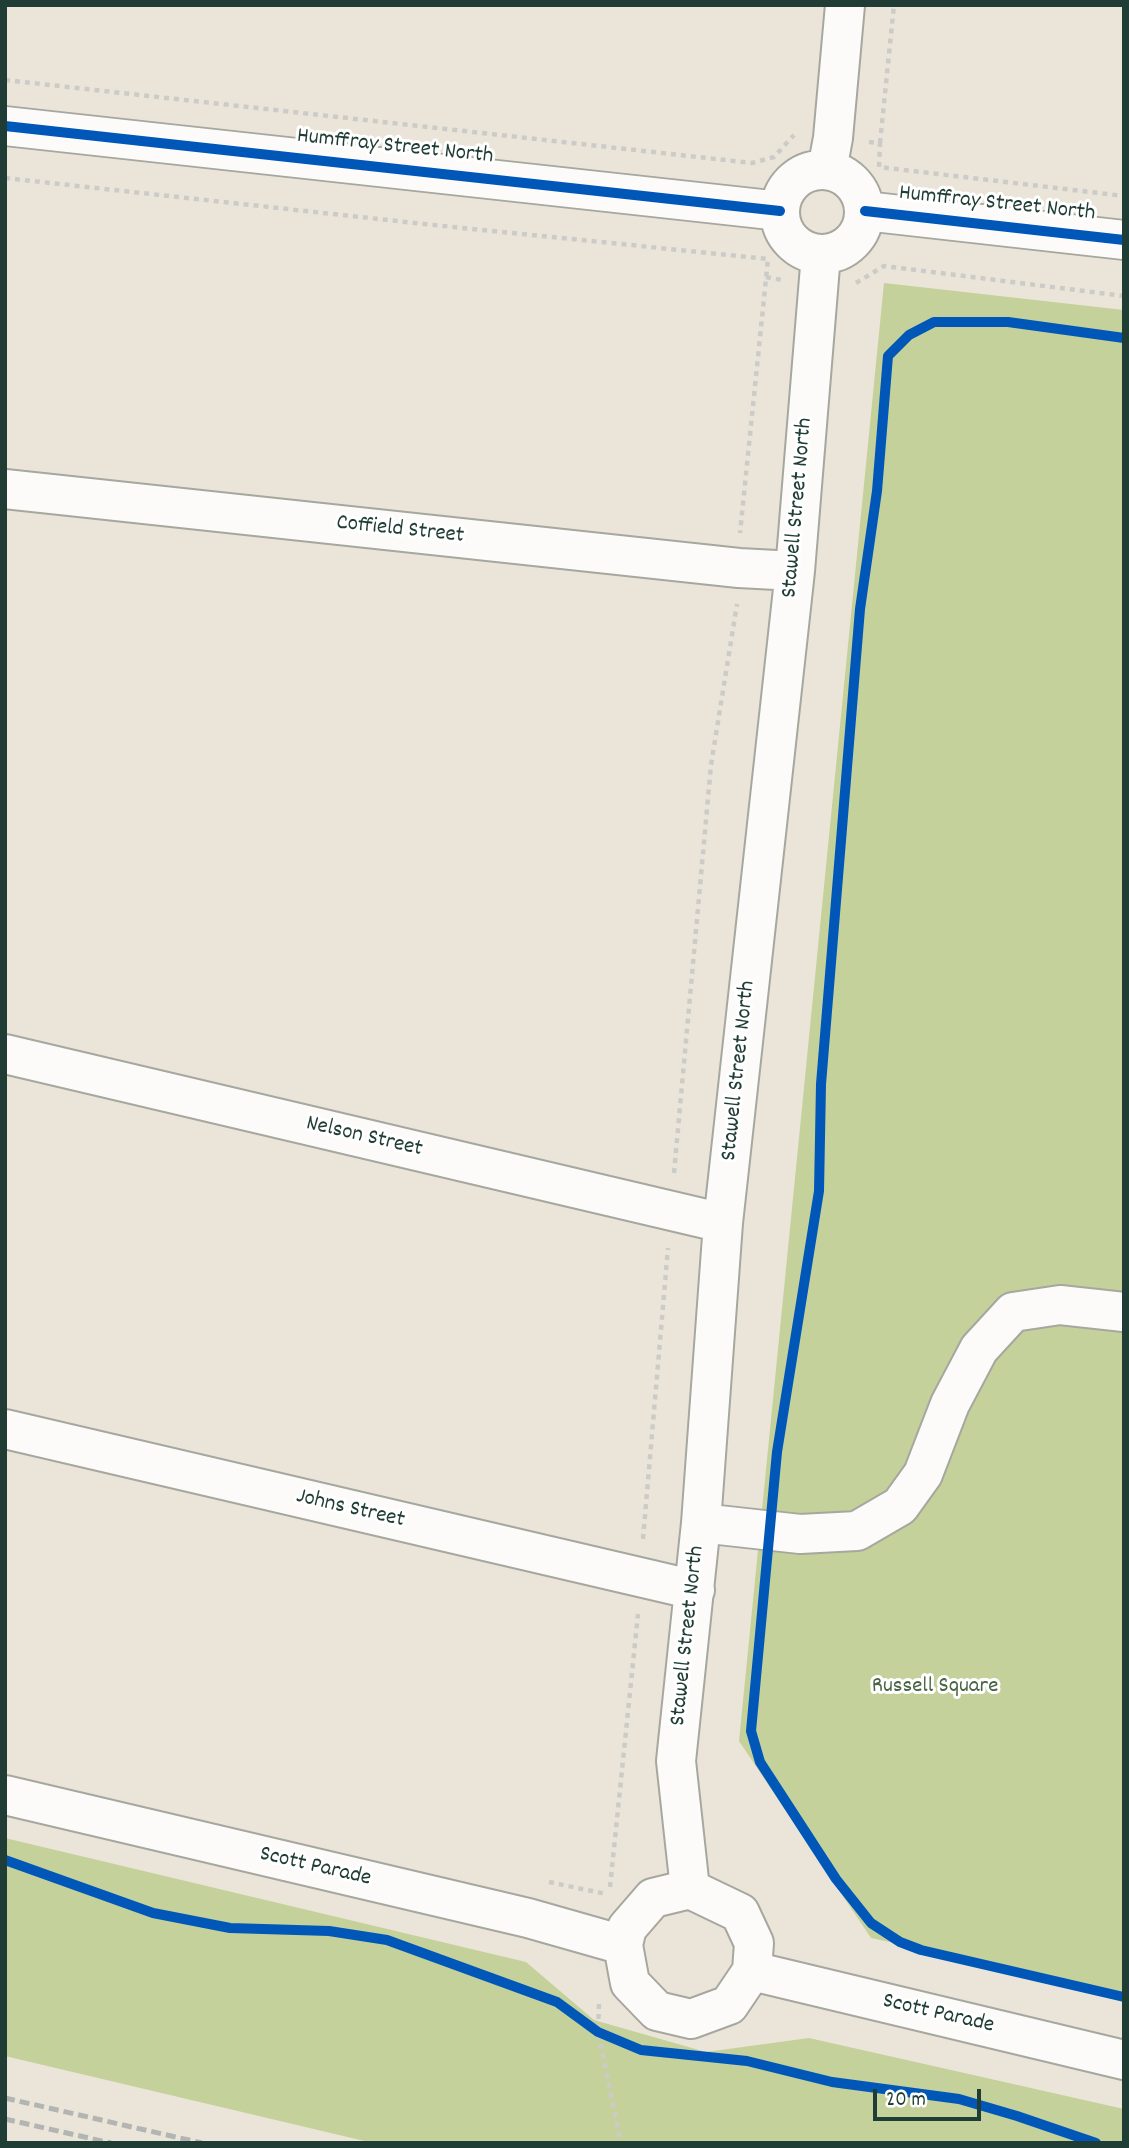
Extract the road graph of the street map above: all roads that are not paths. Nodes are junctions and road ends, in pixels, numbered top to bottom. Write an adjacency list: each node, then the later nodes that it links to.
1 (845, 5): 3 (street)
2 (5, 126): 4 (street, Humffray Street North)
3 (830, 154): 4 (street); 5 (street)
4 (780, 211): 7 (street)
5 (865, 211): 6 (street, Humffray Street North); 7 (street)
6 (1124, 240)
7 (829, 276): 9 (street, Stawell Street North)
8 (5, 489): 9 (street, Coffield Street)
9 (795, 571): 11 (street, Stawell Street North)
10 (5, 1054): 11 (street, Nelson Street)
11 (723, 1223): 14 (street, Stawell Street North)
12 (1124, 1312): 14 (street)
13 (5, 1429): 15 (street, Johns Street)
14 (701, 1523): 15 (street, Stawell Street North)
15 (695, 1590): 17 (street, Stawell Street North)
16 (5, 1795): 18 (street, Scott Parade)
17 (690, 1889): 18 (street); 19 (street)
18 (612, 1942): 19 (street)
19 (752, 1970): 20 (street, Scott Parade)
20 (1124, 2060)

